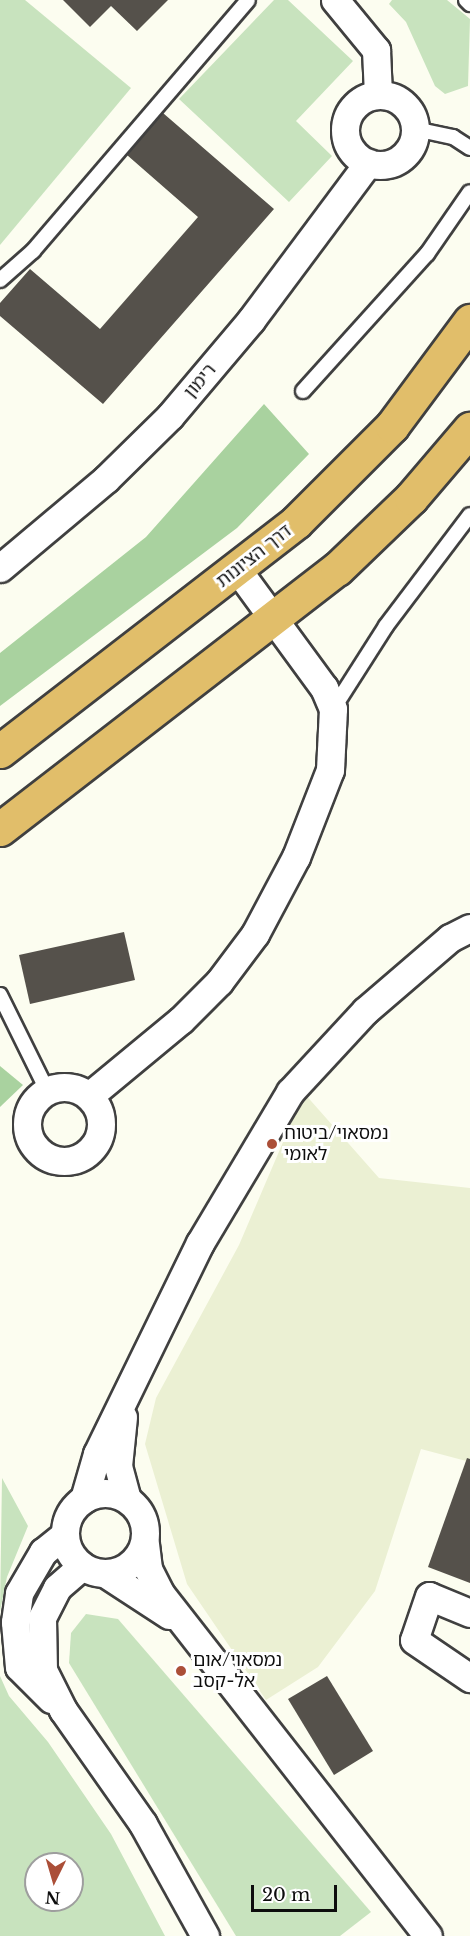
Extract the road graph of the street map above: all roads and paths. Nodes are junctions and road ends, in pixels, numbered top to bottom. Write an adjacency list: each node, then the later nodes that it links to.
1 (248, 0): 10 (lane)
2 (335, 0): 5 (street)
3 (465, 0): 4 (lane)
4 (470, 4)
5 (378, 94): 6 (street); 8 (street)
6 (415, 129): 7 (lane); 8 (street)
7 (467, 141)
8 (368, 163): 15 (street, רימון)
9 (470, 192): 12 (lane)
10 (0, 280)
11 (470, 321): 16 (highway, דרך הציונות)
12 (303, 391)
13 (470, 429): 17 (highway)
14 (470, 515): 18 (lane)
15 (0, 568)
16 (237, 569): 17 (street); 19 (highway, דרך הציונות)
17 (276, 617): 18 (street); 20 (highway)
18 (333, 709): 24 (street)
19 (0, 751)
20 (0, 829)
21 (470, 928): 25 (street)
22 (0, 995): 23 (lane)
23 (48, 1092): 24 (street); 24 (street)
24 (89, 1096)
25 (124, 1404): 26 (street); 27 (street)
26 (84, 1499): 27 (street); 28 (street)
27 (127, 1499): 29 (street)
28 (65, 1534): 30 (street); 34 (street)
29 (145, 1544): 30 (street); 32 (street)
30 (94, 1570): 32 (street); 34 (street)
31 (470, 1613): 33 (street)
32 (187, 1628): 36 (street)
33 (470, 1678)
34 (63, 1710): 35 (street)
35 (205, 1936)
36 (428, 1936)

